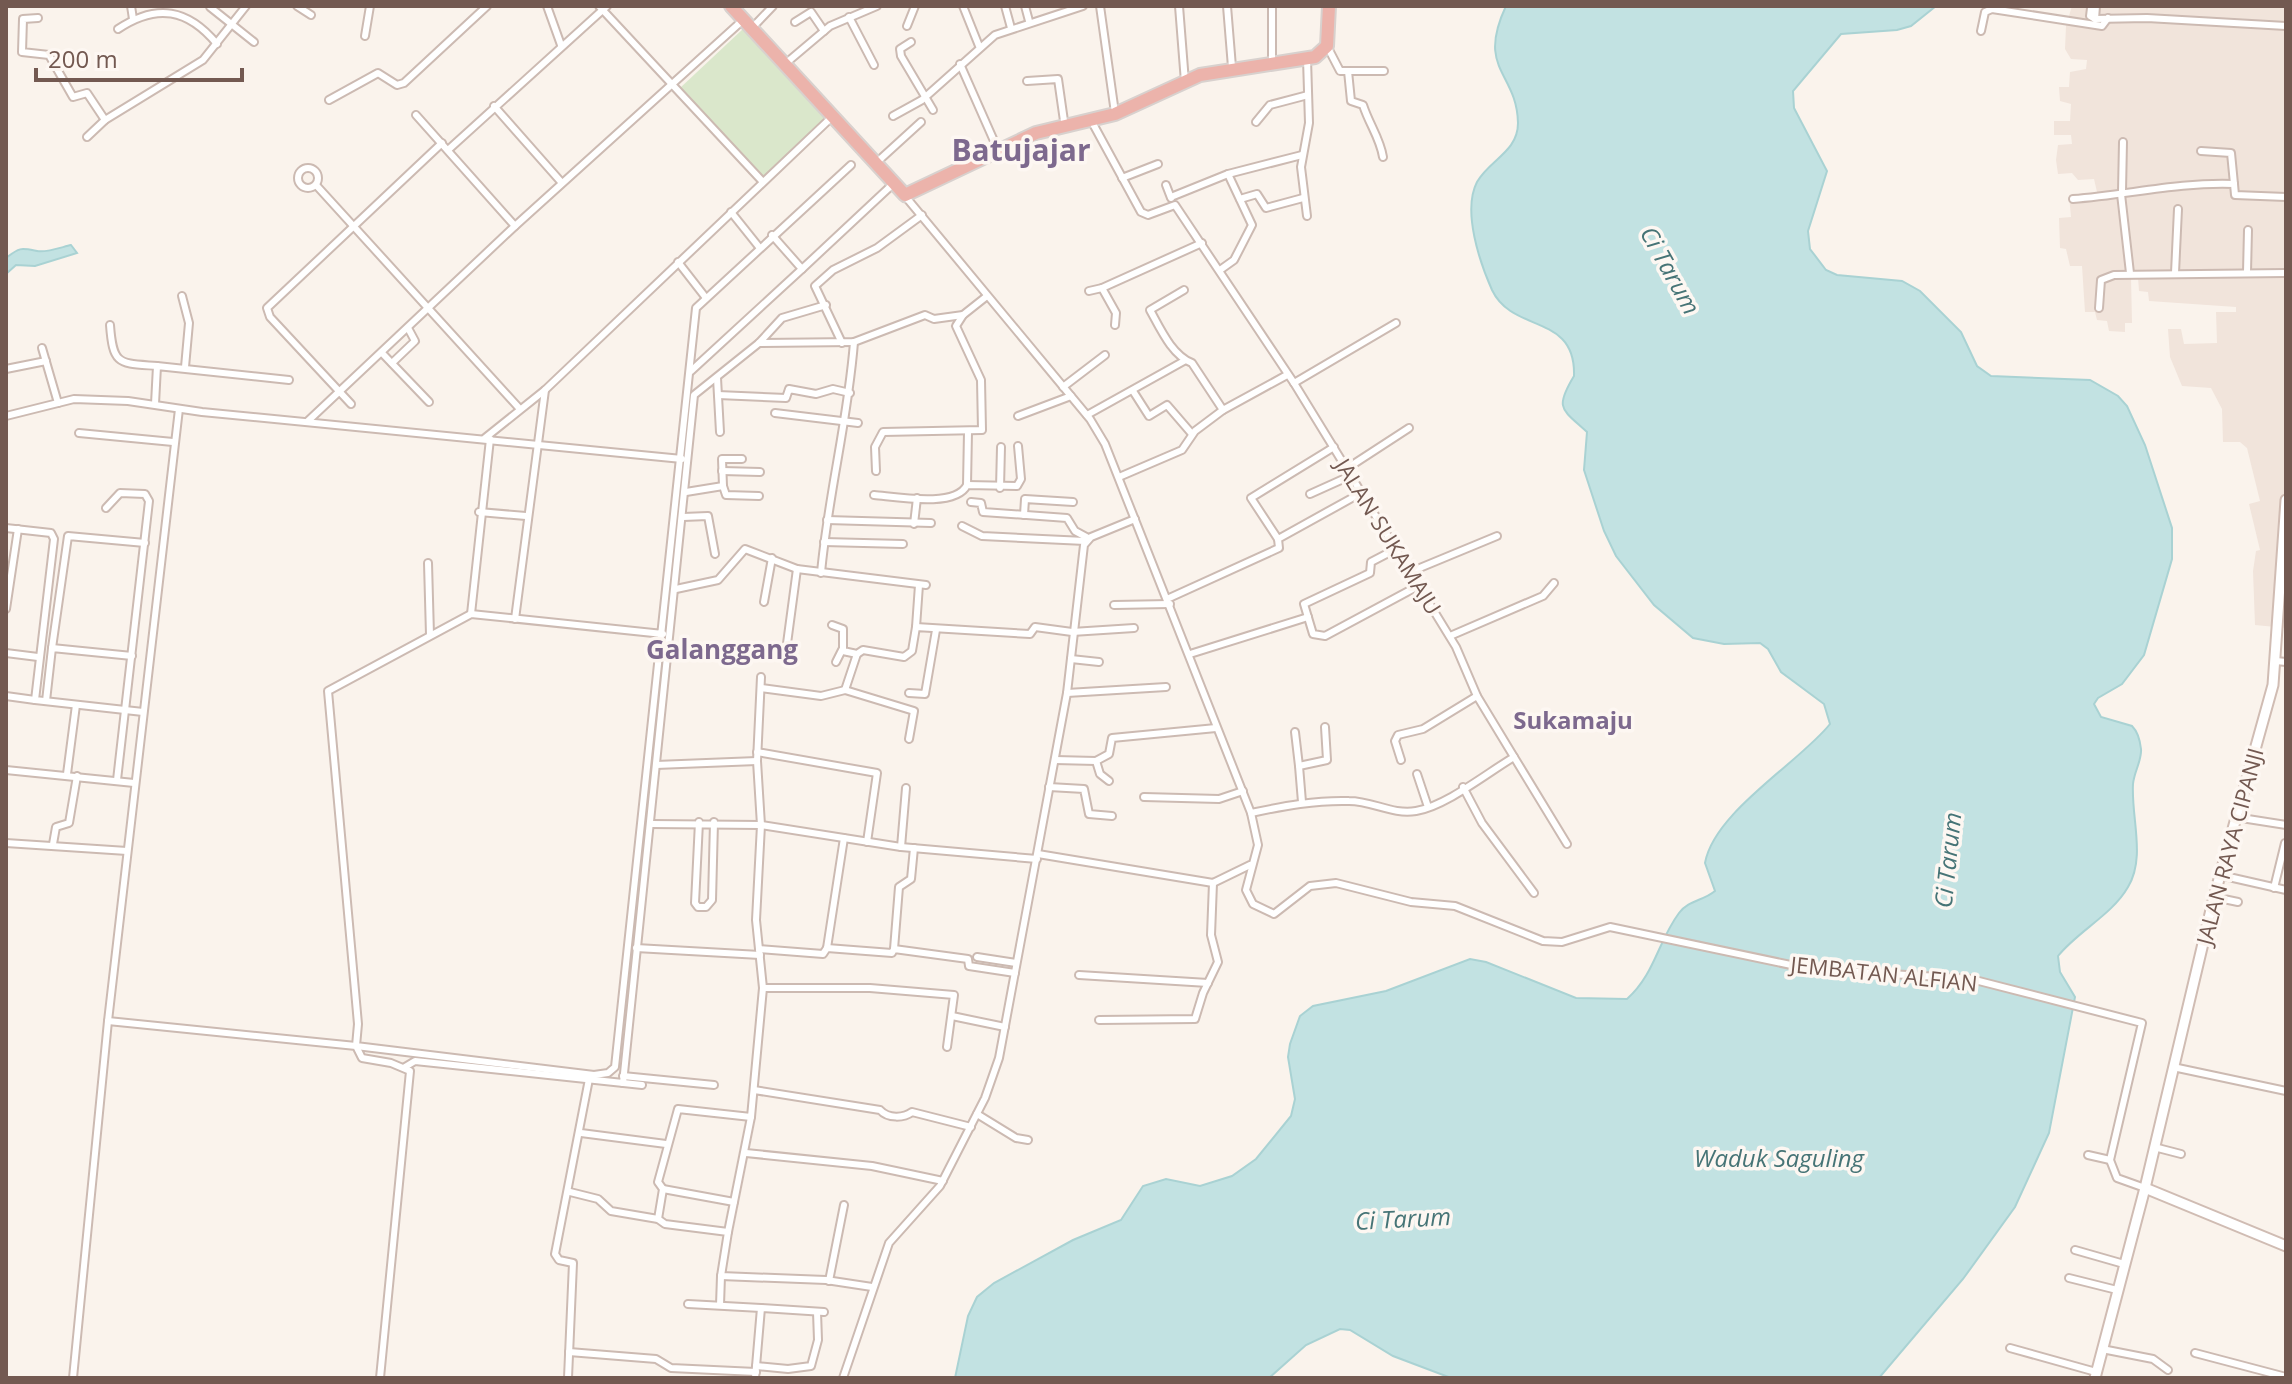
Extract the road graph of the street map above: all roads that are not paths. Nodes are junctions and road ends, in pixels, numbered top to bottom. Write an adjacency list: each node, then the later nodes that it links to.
1 (131, 6): 27 (street)
2 (246, 6): 31 (street)
3 (297, 6): 23 (street)
4 (370, 6): 38 (street)
5 (487, 6): 58 (street)
6 (547, 6): 42 (street)
7 (731, 6): 30 (highway)
8 (773, 6): 30 (street)
9 (877, 6): 24 (street)
10 (915, 6): 32 (street)
11 (963, 6): 43 (street)
12 (1005, 6): 34 (street)
13 (1025, 6): 28 (street)
14 (1083, 6): 28 (street)
15 (1100, 6): 61 (street)
16 (1179, 6): 54 (street)
17 (1227, 6): 50 (street)
18 (1272, 6): 46 (street)
19 (1329, 6): 44 (highway)
20 (210, 7): 31 (street)
21 (603, 7): 42 (street); 55 (street)
22 (2093, 7): 26 (street)
23 (311, 15)
24 (849, 17): 36 (street); 49 (street)
25 (38, 18): 65 (street)
26 (2108, 18): 33 (street); 37 (street)
27 (133, 19): 35 (street); 41 (street)
28 (1029, 21): 34 (street)
29 (795, 22): 36 (street)
30 (748, 23): 47 (highway); 55 (street)
31 (233, 24): 39 (street); 41 (street)
32 (907, 26)
33 (2286, 26)
34 (1011, 28): 43 (street)
35 (118, 29)
36 (824, 31): 47 (street)
37 (1981, 31)
38 (365, 36)
39 (254, 42)
40 (911, 42): 57 (street)
41 (217, 44): 65 (street)
42 (561, 45): 59 (street)
43 (979, 46): 48 (street)
44 (1327, 46): 45 (highway); 51 (street)
45 (1307, 59): 46 (highway); 56 (street)
46 (1272, 63): 50 (highway)
47 (785, 64): 63 (highway)
48 (960, 64): 57 (street); 74 (street)
49 (874, 65)
50 (1232, 67): 54 (highway)
51 (1348, 71): 52 (street); 77 (street)
52 (1384, 71)
53 (1027, 81): 69 (street)
54 (1185, 82): 61 (highway)
55 (673, 85): 83 (street); 84 (street)
56 (1308, 95): 68 (street); 76 (street)
57 (924, 97): 60 (street); 64 (street)
58 (329, 100)
59 (494, 106): 73 (street); 84 (street)
60 (933, 110)
61 (1115, 114): 67 (highway)
62 (416, 115): 72 (street)
63 (834, 115): 78 (highway); 83 (street)
64 (893, 116)
65 (105, 120): 70 (street)
66 (921, 122): 78 (street)
67 (1092, 122): 69 (highway); 82 (street)
68 (1256, 122)
69 (1065, 128): 74 (highway)
70 (87, 137)
71 (2123, 142): 89 (street)
72 (442, 143): 73 (street); 102 (street)
73 (448, 150): 101 (street)
74 (998, 150): 90 (highway)
75 (2201, 151): 86 (street)
76 (1302, 155): 81 (street); 93 (street)
77 (1383, 157)
78 (876, 163): 85 (highway)
79 (1158, 164): 82 (street)
80 (851, 165): 104 (street)
81 (1228, 174): 91 (street); 94 (street)
82 (1122, 178): 96 (street)
83 (763, 182): 98 (street)
84 (562, 183): 101 (street)
85 (894, 183): 90 (highway); 108 (street)
86 (2234, 184): 89 (street); 92 (street)
87 (316, 185): 102 (street)
88 (1166, 185): 91 (street, JALAN SUKAMAJU)
89 (2121, 192): 95 (street); 111 (street)
90 (905, 195): 99 (street)
91 (1171, 197): 96 (street, JALAN SUKAMAJU)
92 (2286, 197)
93 (1303, 198): 94 (street); 100 (street)
94 (1240, 199): 109 (street)
95 (2073, 199)
96 (1175, 205): 105 (street, JALAN SUKAMAJU)
97 (2178, 209): 112 (street)
98 (731, 212): 106 (street); 107 (street)
99 (922, 215): 118 (street); 120 (street)
100 (1307, 216)
101 (515, 226): 122 (street)
102 (352, 227): 122 (street); 148 (street)
103 (2248, 230): 110 (street)
104 (772, 235): 106 (street); 108 (street)
105 (1202, 243): 109 (street, JALAN SUKAMAJU); 114 (street)
106 (759, 247): 119 (street)
107 (678, 262): 119 (street); 146 (street)
108 (802, 269): 140 (street)
109 (1220, 270): 141 (street, JALAN SUKAMAJU)
110 (2247, 272): 112 (street); 113 (street)
111 (2130, 273): 112 (street); 121 (street)
112 (2175, 273)
113 (2286, 273)
114 (1102, 288): 116 (street); 126 (street)
115 (1184, 290): 135 (street)
116 (1089, 291)
117 (182, 296): 138 (street)
118 (987, 296): 123 (street); 145 (street)
119 (706, 298): 140 (street)
120 (826, 305): 129 (street); 130 (street)
121 (2099, 308)
122 (427, 309): 127 (street); 156 (street)
123 (963, 315): 128 (street); 168 (street)
124 (1396, 323): 144 (street)
125 (110, 325): 137 (street)
126 (1115, 325)
127 (408, 328): 132 (street); 136 (street)
128 (854, 342): 130 (street); 149 (street)
129 (759, 343): 130 (street); 142 (street)
130 (842, 343)
131 (42, 348): 134 (street)
132 (382, 353): 136 (street); 148 (street)
133 (1105, 355): 145 (street)
134 (46, 361): 139 (street); 153 (street)
135 (1184, 361): 147 (street); 158 (street)
136 (392, 363): 152 (street)
137 (157, 366): 138 (street); 154 (street)
138 (185, 367): 143 (street)
139 (6, 369)
140 (690, 372): 177 (street)
141 (1287, 375): 144 (street, JALAN SUKAMAJU); 158 (street)
142 (717, 378): 150 (street); 187 (street)
143 (289, 380)
144 (1294, 383): 176 (street, JALAN SUKAMAJU)
145 (1063, 387): 151 (street)
146 (545, 390): 156 (street); 173 (street)
147 (1133, 391): 160 (street); 170 (street)
148 (340, 392): 155 (street); 163 (street)
149 (850, 393): 150 (street); 164 (street)
150 (718, 395): 167 (street)
151 (1071, 396): 160 (street); 162 (street)
152 (429, 402)
153 (58, 403): 154 (street); 161 (street)
154 (155, 404): 157 (street)
155 (351, 404)
156 (519, 408): 171 (street)
157 (179, 409): 163 (street); 172 (street)
158 (1223, 410): 170 (street)
159 (775, 413): 164 (street)
160 (1087, 415): 183 (street)
161 (6, 416)
162 (1018, 416)
163 (308, 421): 171 (street)
164 (845, 421): 165 (street); 202 (street)
165 (858, 423)
166 (1409, 428): 182 (street)
167 (720, 432)
168 (968, 432): 180 (street); 184 (street)
169 (79, 433): 172 (street)
170 (1192, 434): 183 (street)
171 (487, 438): 173 (street); 197 (street)
172 (173, 442): 264 (street)
173 (536, 443): 177 (street); 199 (street)
174 (1018, 446): 186 (street)
175 (1001, 447): 186 (street)
176 (1334, 447): 182 (street, JALAN SUKAMAJU); 209 (street)
177 (682, 459): 237 (street)
178 (742, 459): 179 (street)
179 (722, 471): 181 (street); 185 (street)
180 (876, 471)
181 (760, 472)
182 (1348, 473): 188 (street, JALAN SUKAMAJU); 189 (street)
183 (1119, 477): 201 (street)
184 (967, 485): 186 (street); 192 (street)
185 (723, 486): 187 (street); 191 (street)
186 (1000, 488)
187 (686, 492): 200 (street)
188 (1361, 493): 209 (street); 214 (street, JALAN SUKAMAJU)
189 (1310, 494)
190 (874, 495): 192 (street)
191 (759, 496)
192 (917, 498): 204 (street)
193 (2286, 500): 224 (main road, JALAN RAYA CIPANJI)
194 (971, 502): 198 (street)
195 (1073, 502): 198 (street)
196 (106, 508): 212 (street)
197 (479, 512): 199 (street); 229 (street)
198 (1024, 515): 210 (street)
199 (526, 516): 231 (street)
200 (683, 517): 215 (street); 223 (street)
201 (1135, 519): 210 (street); 225 (street)
202 (827, 520): 204 (street); 211 (street)
203 (931, 523): 204 (street)
204 (914, 524)
205 (962, 526): 210 (street)
206 (6, 528): 207 (street)
207 (18, 529): 228 (street); 247 (street)
208 (1497, 536): 219 (street)
209 (1278, 539): 225 (street)
210 (1087, 540): 236 (street)
211 (824, 542): 213 (street); 220 (street)
212 (145, 543): 240 (street); 246 (street)
213 (903, 544)
214 (1396, 549): 219 (street, JALAN SUKAMAJU); 230 (street)
215 (715, 554)
216 (772, 558): 218 (street); 223 (street); 226 (street)
217 (428, 563): 238 (street)
218 (797, 569): 220 (street); 242 (street)
219 (1410, 572): 222 (street, JALAN SUKAMAJU)
220 (821, 573): 233 (street)
221 (1554, 583): 239 (street)
222 (1418, 586): 230 (street); 239 (street, JALAN SUKAMAJU)
223 (676, 589): 275 (street)
224 (2284, 591): 249 (main road, JALAN RAYA CIPANJI)
225 (1168, 601): 227 (street); 245 (street)
226 (764, 602)
227 (1114, 605)
228 (6, 609)
229 (471, 614): 231 (street); 238 (street)
230 (1308, 617): 245 (street)
231 (515, 619): 237 (street)
232 (832, 625): 241 (street)
233 (916, 627): 235 (street); 244 (street)
234 (1134, 628): 236 (street)
235 (936, 630): 236 (street); 256 (street)
236 (1072, 632): 248 (street)
237 (663, 634): 331 (street)
238 (430, 635): 331 (street)
239 (1450, 636): 259 (street, JALAN SUKAMAJU)
240 (52, 648): 246 (street); 261 (street)
241 (842, 650): 244 (street); 250 (street)
242 (786, 651)
243 (6, 653): 247 (street)
244 (857, 654): 255 (street)
245 (1190, 654): 266 (street)
246 (132, 656): 263 (street)
247 (38, 657): 260 (street)
248 (1071, 659): 251 (street); 257 (street)
249 (2281, 661): 293 (main road, JALAN RAYA CIPANJI)
250 (836, 662)
251 (1099, 662)
252 (761, 677): 254 (street)
253 (1166, 687): 257 (street)
254 (761, 688): 255 (street); 269 (street)
255 (845, 690): 268 (street)
256 (909, 693)
257 (1067, 693): 271 (street)
258 (6, 696): 260 (street)
259 (1477, 696): 270 (street, JALAN SUKAMAJU); 272 (street)
260 (35, 700): 261 (street)
261 (46, 701): 262 (street)
262 (76, 705): 263 (street); 278 (street)
263 (125, 710): 264 (street); 281 (street)
264 (143, 712): 283 (street)
265 (1325, 727): 276 (street)
266 (1216, 728): 274 (street); 287 (street)
267 (1295, 732): 276 (street)
268 (909, 739)
269 (757, 752): 273 (street); 300 (street)
270 (1514, 757): 285 (street); 304 (street, JALAN SUKAMAJU)
271 (1055, 760): 274 (street); 284 (street)
272 (1401, 760)
273 (757, 761): 275 (street); 297 (street)
274 (1096, 761): 282 (street)
275 (656, 765): 296 (street)
276 (1299, 766): 289 (street)
277 (6, 770): 278 (street)
278 (67, 774): 280 (street)
279 (1417, 774): 290 (street)
280 (77, 776): 281 (street); 303 (street)
281 (117, 780): 283 (street)
282 (1109, 781)
283 (134, 783): 307 (street)
284 (1049, 787): 292 (street); 308 (street)
285 (1463, 787): 290 (street); 314 (street)
286 (906, 788): 305 (street)
287 (1243, 791): 288 (street); 291 (street)
288 (1144, 797)
289 (1302, 802): 290 (street); 291 (street)
290 (1428, 807)
291 (1251, 813): 309 (street)
292 (1112, 816)
293 (2235, 817): 298 (street); 310 (main road, JALAN RAYA CIPANJI)
294 (699, 822): 295 (street); 295 (street); 296 (street)
295 (714, 822): 297 (street)
296 (651, 824): 317 (street)
297 (761, 825): 299 (street); 320 (street)
298 (2286, 825)
299 (844, 838): 300 (street); 318 (street)
300 (867, 842): 305 (street)
301 (6, 843): 303 (street)
302 (2285, 843): 312 (street)
303 (53, 844): 307 (street)
304 (1567, 844)
305 (901, 847): 306 (street)
306 (914, 848): 308 (street); 319 (street)
307 (127, 851): 329 (street)
308 (1038, 857): 311 (street); 322 (street)
309 (1250, 865): 311 (street); 351 (street, JEMBATAN ALFIAN)
310 (2220, 875): 312 (street); 315 (main road, JALAN RAYA CIPANJI)
311 (1213, 883): 325 (street)
312 (2274, 888): 313 (street)
313 (2286, 890)
314 (1534, 893)
315 (2214, 897): 316 (street); 334 (main road, JALAN RAYA CIPANJI)
316 (2238, 902)
317 (636, 948): 320 (street); 336 (street)
318 (827, 948): 319 (street); 320 (street)
319 (894, 949): 323 (street)
320 (760, 952): 326 (street)
321 (977, 957): 322 (street)
322 (1016, 963): 323 (street)
323 (1015, 973): 330 (street)
324 (1079, 975): 325 (street)
325 (1208, 983): 328 (street)
326 (763, 988): 327 (street); 339 (street)
327 (952, 1016): 330 (street); 332 (street)
328 (1099, 1020)
329 (108, 1021): 331 (street); 379 (street)
330 (1005, 1027): 341 (street)
331 (356, 1046): 333 (street)
332 (947, 1047)
333 (405, 1067): 335 (street); 380 (street)
334 (2173, 1067): 340 (street); 347 (main road, JALAN RAYA CIPANJI)
335 (589, 1079): 336 (street); 344 (street)
336 (623, 1079): 337 (street); 338 (street)
337 (642, 1085)
338 (714, 1085)
339 (754, 1090): 342 (street); 343 (street)
340 (2286, 1091)
341 (977, 1114): 343 (street); 345 (street)
342 (751, 1117): 346 (street); 348 (street)
343 (971, 1127): 352 (street)
344 (581, 1133): 346 (street); 355 (street)
345 (1028, 1140)
346 (666, 1144): 354 (street)
347 (2154, 1147): 349 (street); 353 (main road, JALAN RAYA CIPANJI)
348 (746, 1153): 352 (street); 356 (street)
349 (2181, 1154)
350 (2088, 1155): 351 (street)
351 (2110, 1160): 353 (street)
352 (943, 1181): 366 (street)
353 (2145, 1188): 360 (main road); 362 (main road, JALAN RAYA CIPANJI)
354 (663, 1189): 356 (street); 358 (street)
355 (570, 1192): 358 (street); 373 (street)
356 (734, 1202): 359 (street)
357 (844, 1205): 365 (street)
358 (658, 1219): 359 (street)
359 (728, 1232): 363 (street)
360 (2286, 1246)
361 (2075, 1250): 362 (street)
362 (2124, 1264): 367 (main road, JALAN RAYA CIPANJI)
363 (721, 1276): 365 (street); 369 (street)
364 (2069, 1278): 367 (street)
365 (829, 1281): 366 (street)
366 (872, 1287): 382 (street)
367 (2117, 1290): 372 (main road, JALAN RAYA CIPANJI)
368 (688, 1304): 369 (street)
369 (720, 1305): 370 (street)
370 (761, 1308): 376 (street); 376 (street)
371 (2010, 1348): 377 (street)
372 (2102, 1349): 375 (street); 377 (main road, JALAN RAYA CIPANJI)
373 (569, 1352): 376 (street); 381 (street)
374 (2195, 1353): 378 (street)
375 (2168, 1370)
376 (756, 1372)
377 (2096, 1375)
378 (2286, 1377)
379 (73, 1378)
380 (380, 1378)
381 (568, 1378)
382 (843, 1378)

